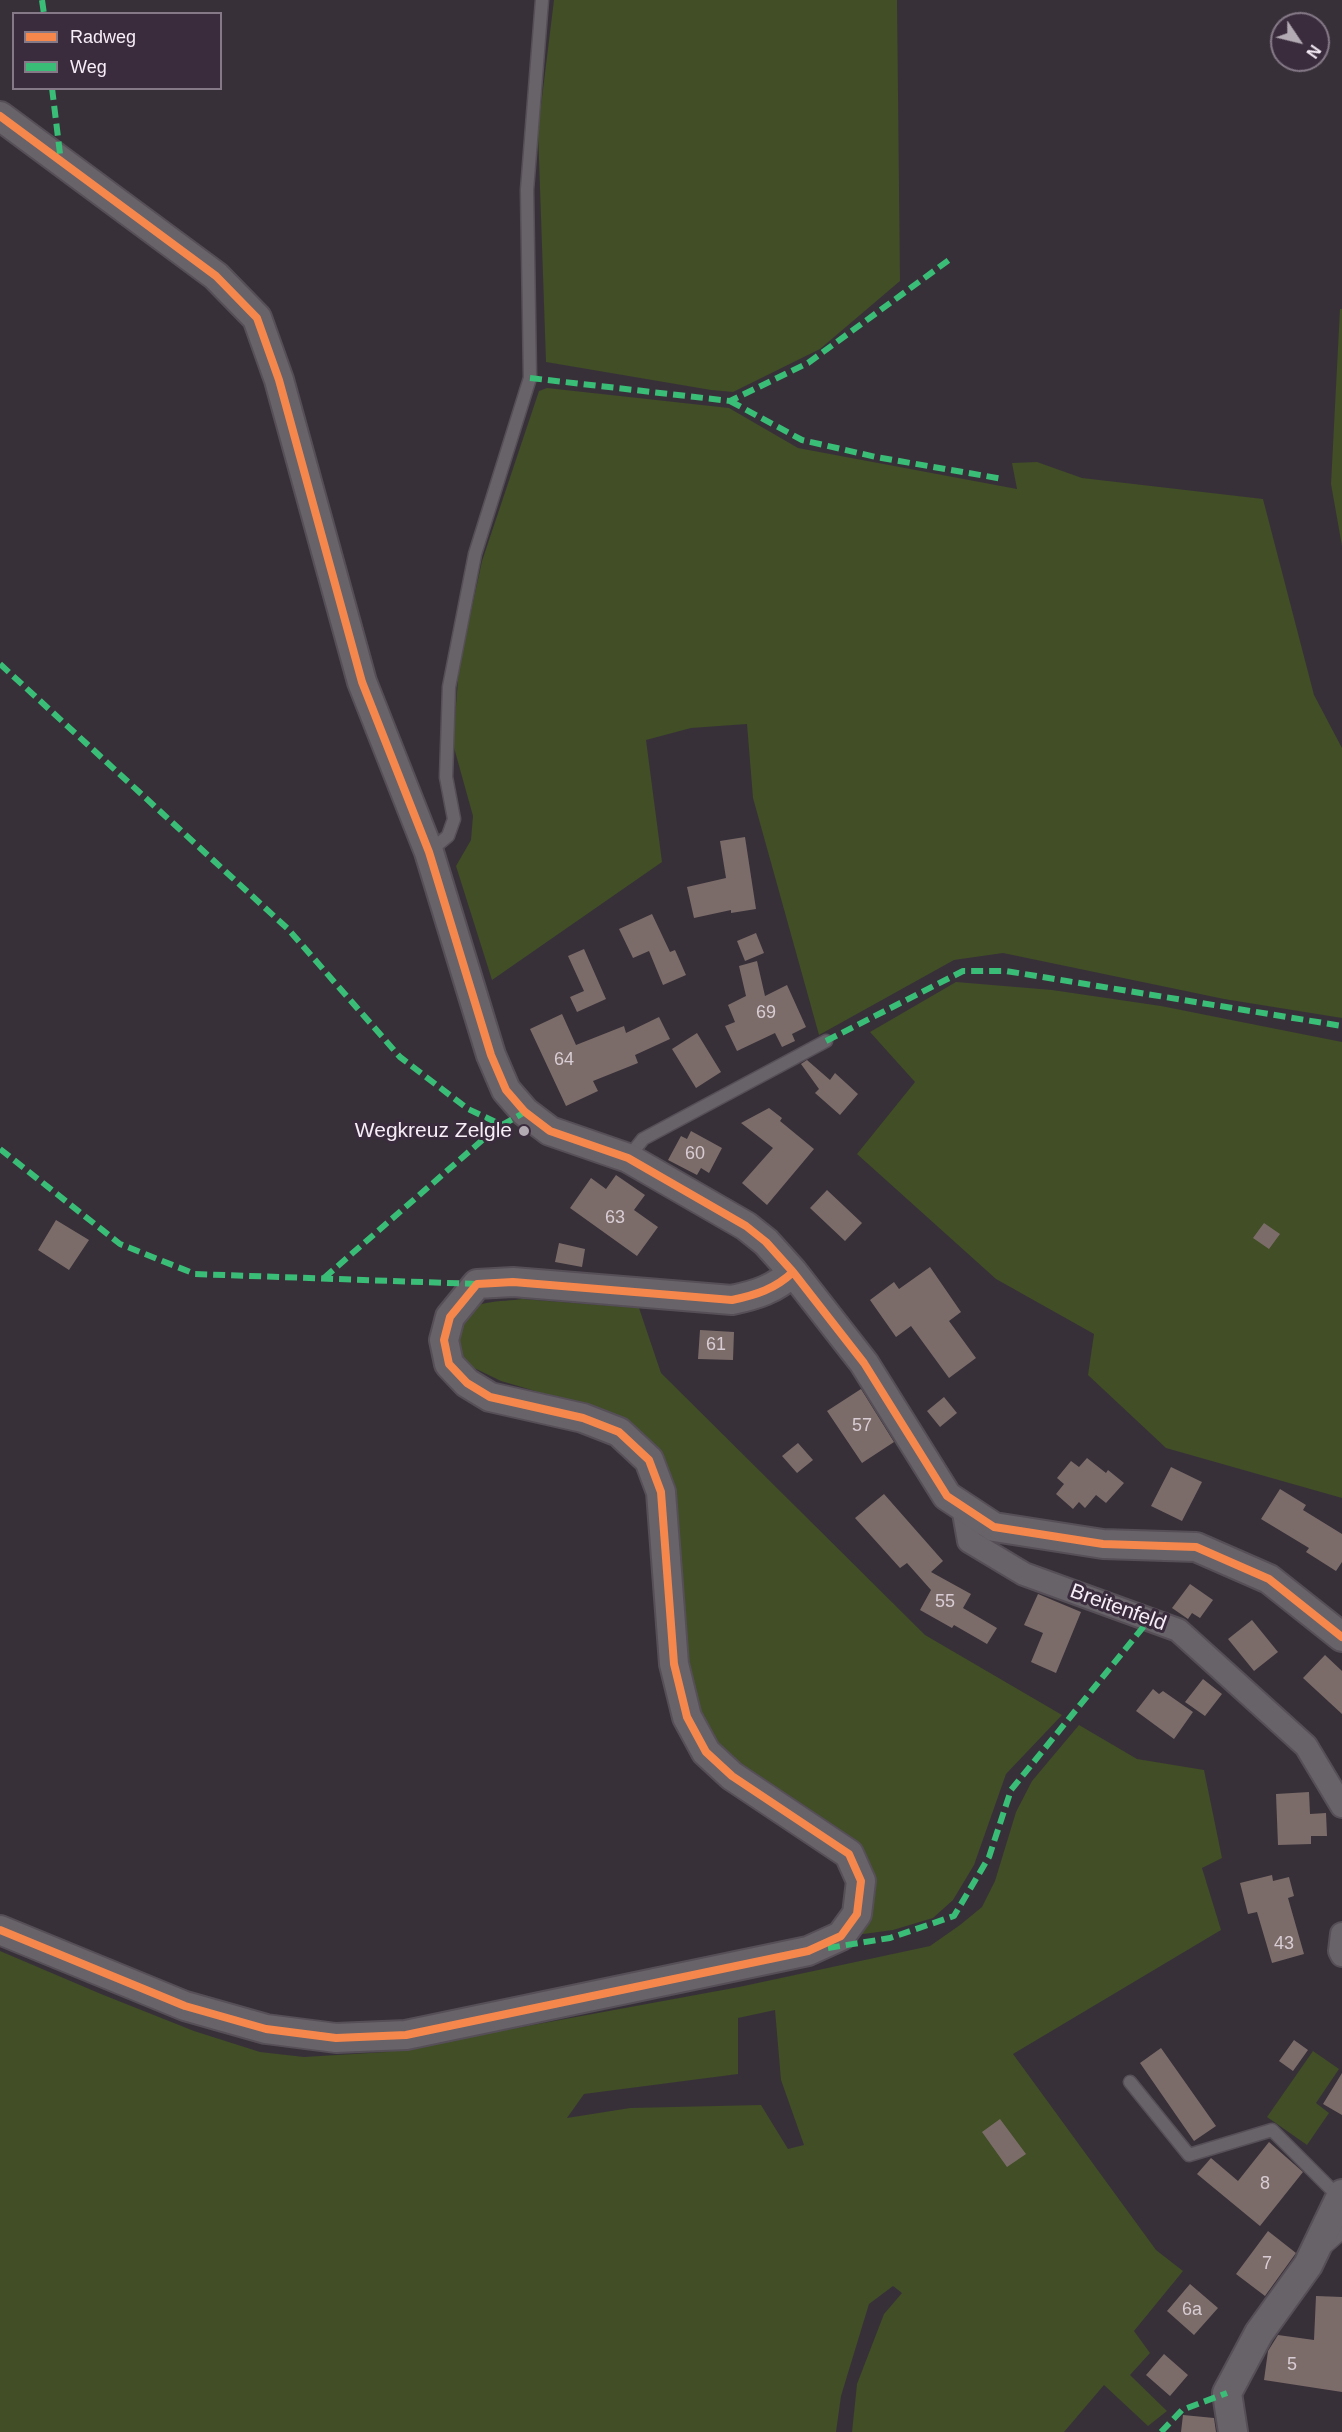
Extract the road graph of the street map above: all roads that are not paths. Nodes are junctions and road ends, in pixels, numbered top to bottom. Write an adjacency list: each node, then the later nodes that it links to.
1 (542, 0): 3 (lane)
2 (0, 116): 3 (street)
3 (429, 852): 5 (street)
4 (826, 1041): 5 (lane)
5 (628, 1158): 6 (street)
6 (793, 1272): 7 (street); 10 (street)
7 (963, 1507): 8 (street); 9 (street, Breitenfeld)
8 (1342, 1638)
9 (1342, 1806)
10 (0, 1930)
11 (1342, 1934): 12 (street)
12 (1342, 1955)
13 (1130, 2082): 14 (lane)
14 (1341, 2196): 16 (street)
15 (1342, 2233): 16 (lane)
16 (1308, 2265): 17 (street)
17 (1233, 2432)

